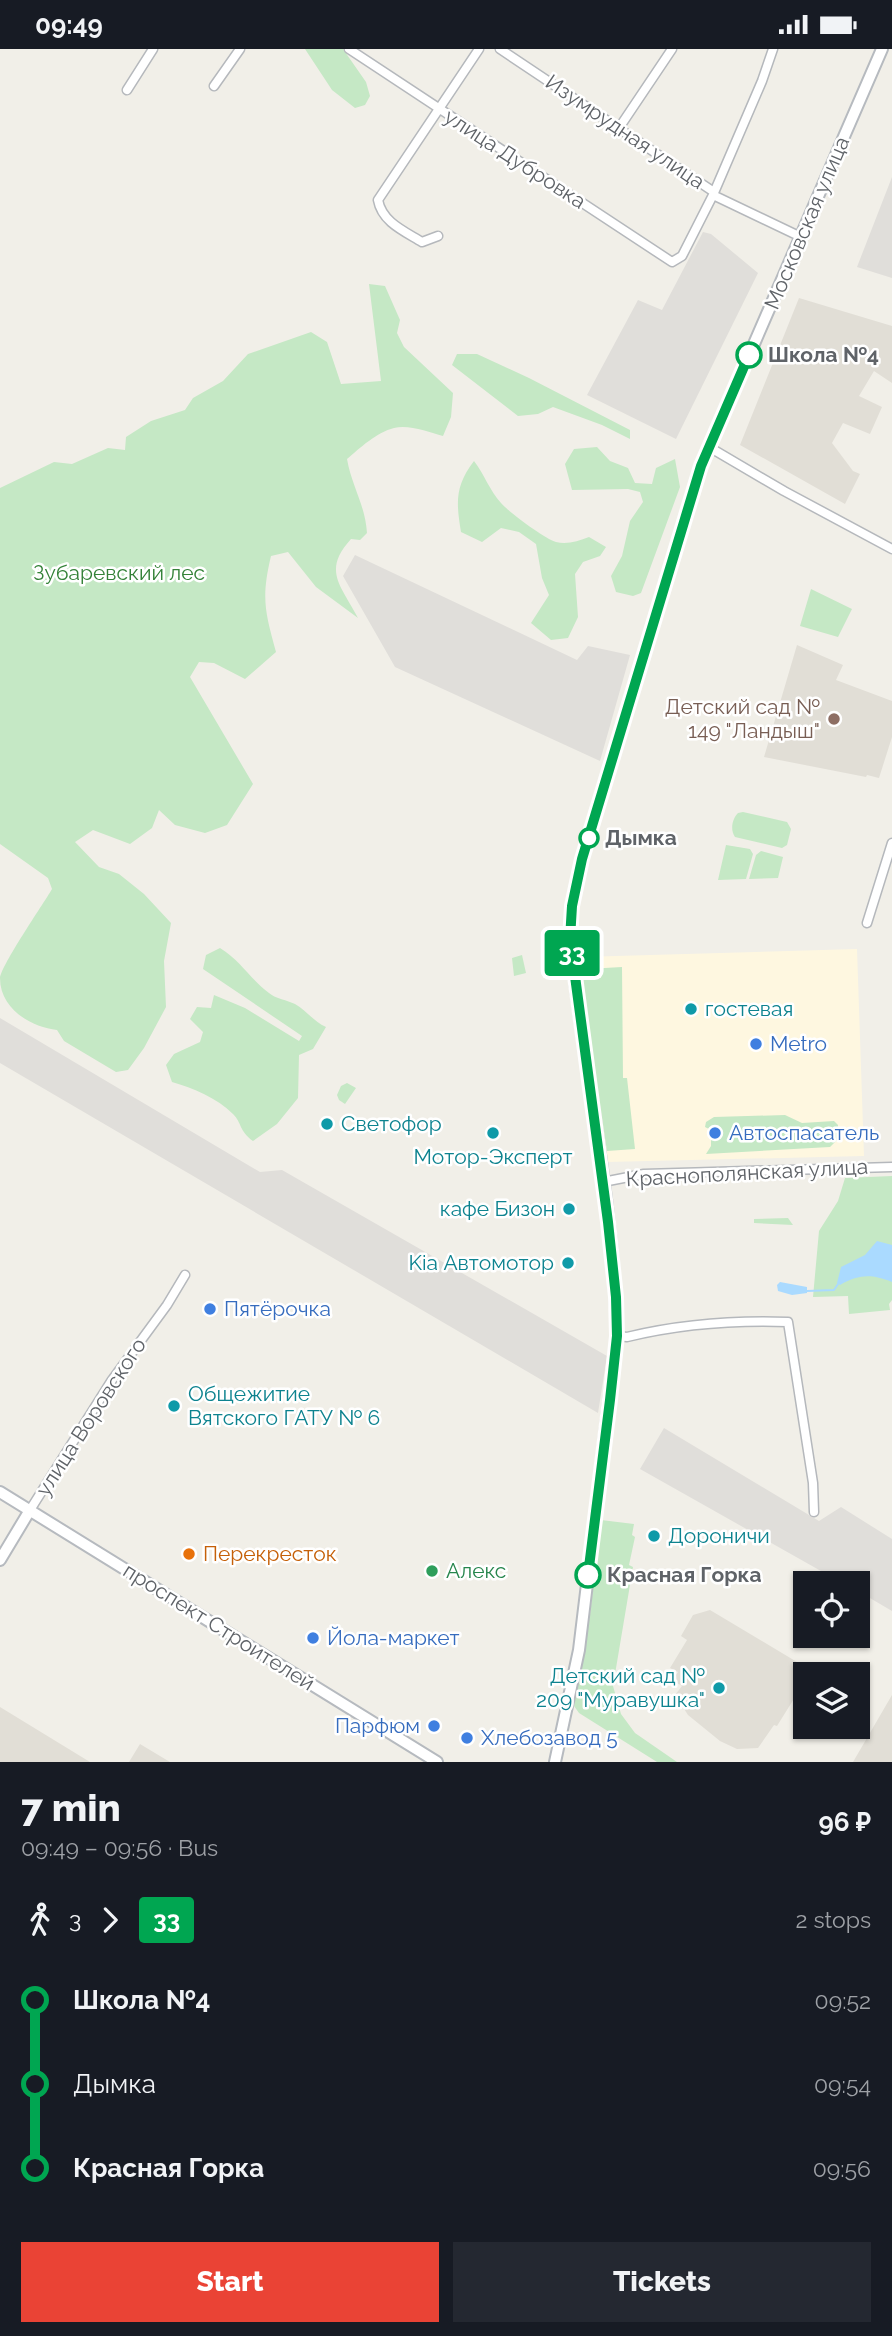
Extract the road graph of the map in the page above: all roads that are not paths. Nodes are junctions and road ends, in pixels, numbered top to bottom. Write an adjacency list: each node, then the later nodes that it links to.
1 (153, 49): 10 (street)
2 (240, 49): 9 (street)
3 (349, 49): 11 (street, улица Дубровка)
4 (479, 49): 11 (street)
5 (500, 49): 12 (street, Изумрудная улица)
6 (672, 49): 12 (street)
7 (773, 49): 13 (street)
8 (882, 49): 15 (main road, Московская улица)
9 (214, 86)
10 (127, 90)
11 (438, 108): 13 (street, улица Дубровка); 14 (street)
12 (619, 128): 13 (street, Изумрудная улица)
13 (713, 193): 15 (street, Изумрудная улица)
14 (438, 236)
15 (801, 237): 16 (main road, Московская улица)
16 (709, 447): 17 (street); 21 (main road, Московская улица)
17 (892, 549)
18 (892, 843): 19 (street)
19 (867, 923)
20 (892, 1167): 21 (street, Краснополянская улица)
21 (603, 1182): 23 (main road)
22 (186, 1276): 25 (street, улица Воровского)
23 (617, 1336): 26 (street); 29 (main road)
24 (0, 1492): 25 (main road, проспект Строителей)
25 (30, 1510): 27 (main road, улица Воровского); 28 (main road, проспект Строителей)
26 (814, 1512)
27 (0, 1560)
28 (437, 1762)
29 (555, 1762)

